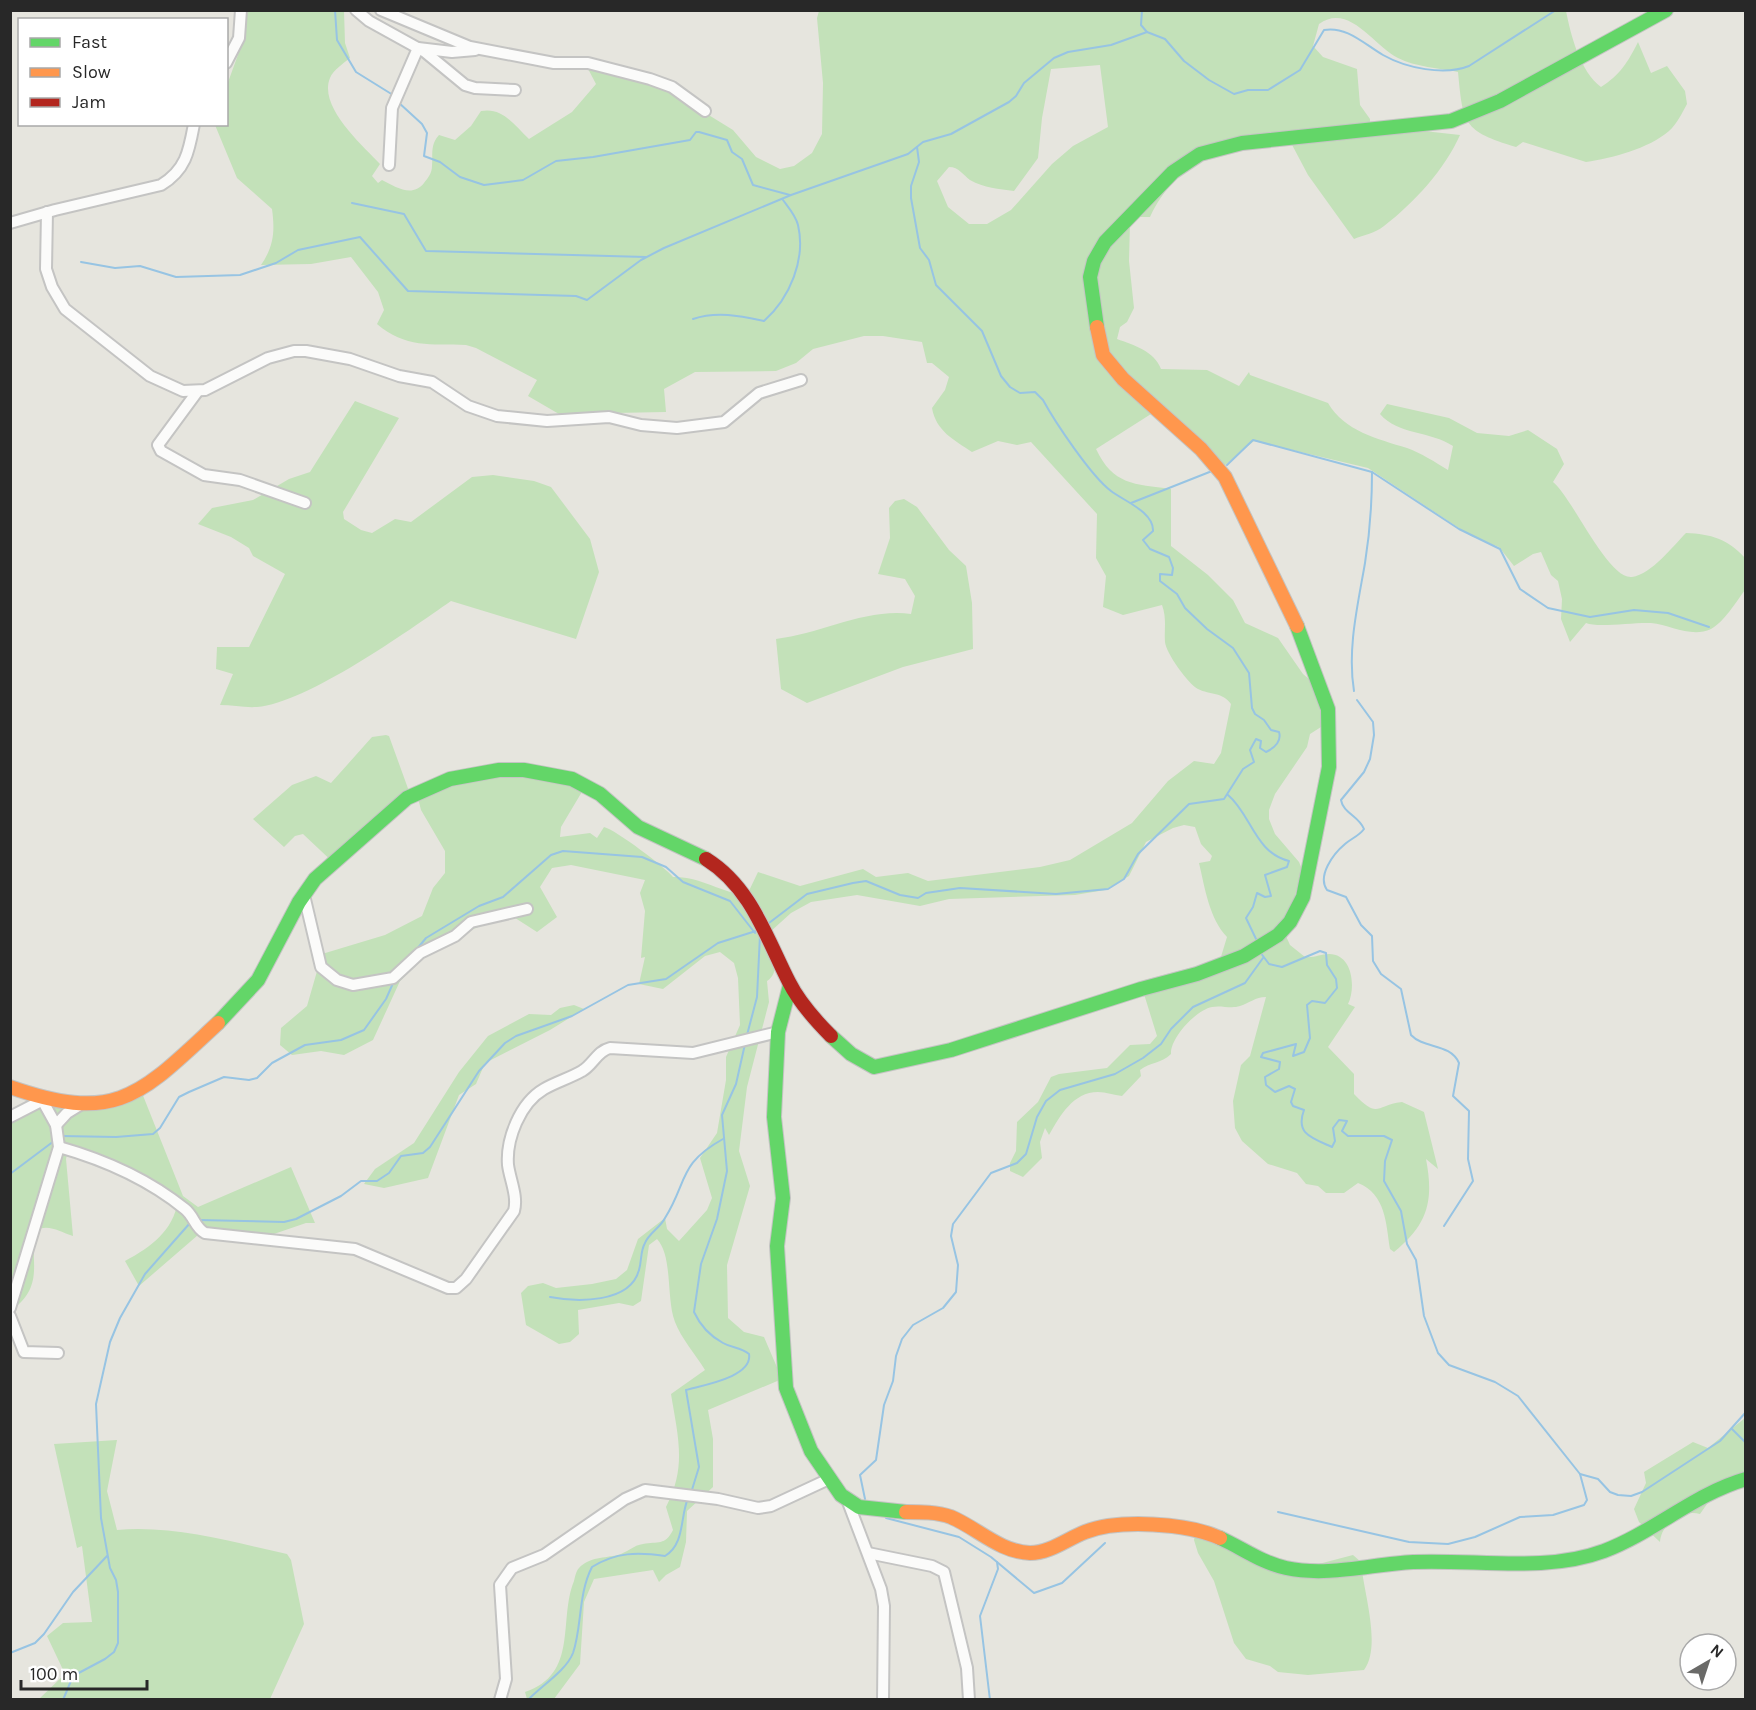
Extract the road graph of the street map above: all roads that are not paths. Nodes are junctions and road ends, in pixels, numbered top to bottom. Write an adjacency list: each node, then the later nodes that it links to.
1 (241, 10): 7 (street)
2 (356, 10): 5 (street)
3 (381, 10): 6 (street)
4 (1666, 10): 19 (street)
5 (418, 48): 6 (street); 8 (street); 11 (street)
6 (481, 49): 9 (street)
7 (228, 59)
8 (515, 90)
9 (705, 111)
10 (194, 126): 12 (street)
11 (389, 165)
12 (46, 212): 13 (street); 15 (street)
13 (10, 223)
14 (801, 380): 15 (street)
15 (197, 392): 16 (street)
16 (305, 503)
17 (304, 895): 18 (street); 19 (street); 23 (street)
18 (527, 909)
19 (790, 985): 20 (street)
20 (778, 1032): 26 (street); 30 (street)
21 (10, 1087): 22 (street)
22 (42, 1099): 23 (street); 24 (street); 25 (street)
23 (80, 1105): 25 (street)
24 (10, 1117)
25 (56, 1125): 26 (street)
26 (59, 1147): 27 (street)
27 (10, 1308)
28 (11, 1321): 29 (street)
29 (58, 1353)
30 (829, 1479): 32 (street); 34 (street)
31 (1746, 1479): 32 (street)
32 (848, 1502): 33 (street)
33 (868, 1553): 35 (street); 36 (street)
34 (500, 1700)
35 (883, 1700)
36 (969, 1700)

